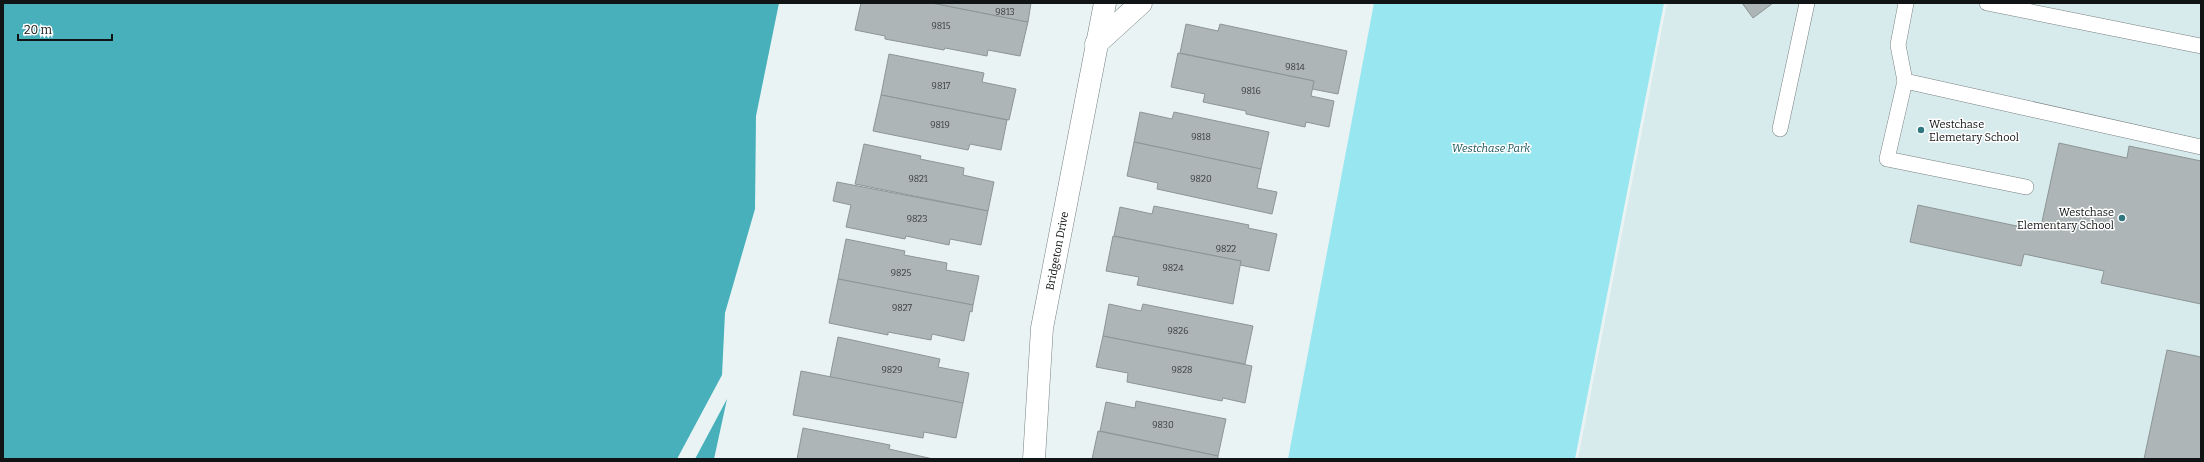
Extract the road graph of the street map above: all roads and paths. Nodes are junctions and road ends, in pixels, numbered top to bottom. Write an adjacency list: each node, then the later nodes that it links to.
1 (1104, 3): 6 (street, Bridgeton Drive)
2 (1141, 3): 6 (street)
3 (1807, 3): 9 (lane)
4 (1906, 3): 8 (lane)
5 (1987, 3): 7 (lane)
6 (1096, 44): 12 (street, Bridgeton Drive)
7 (2201, 46)
8 (1905, 81): 10 (lane); 11 (lane)
9 (1780, 129)
10 (2201, 147)
11 (2026, 187)
12 (1034, 459)

